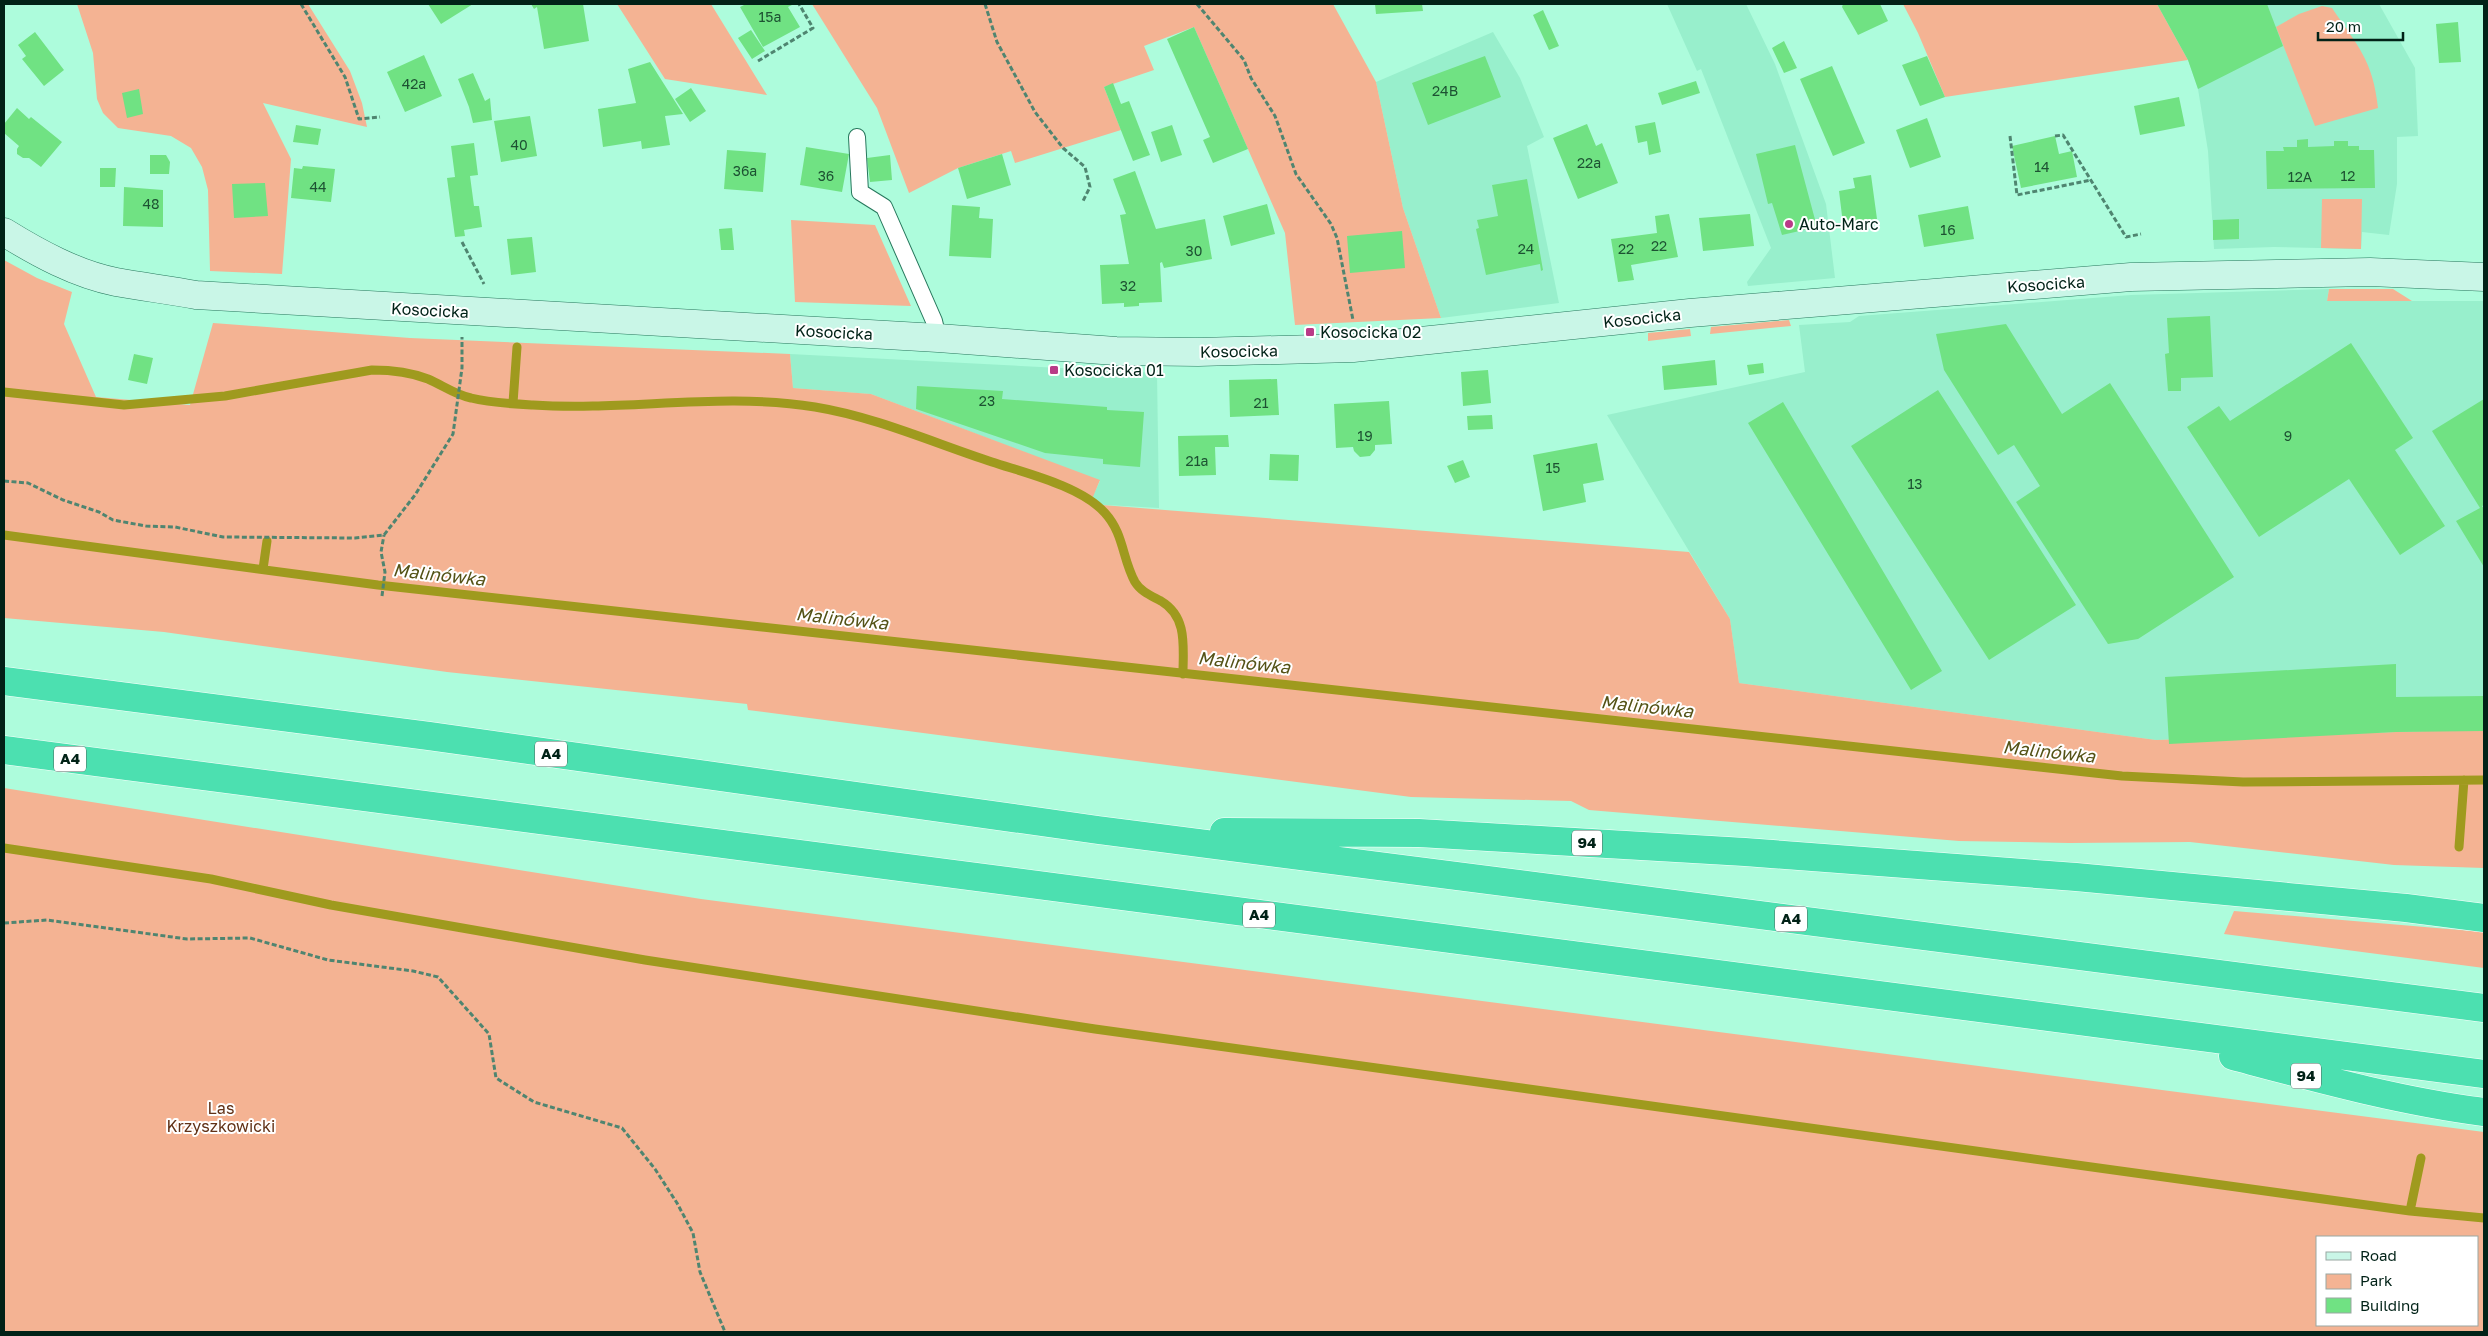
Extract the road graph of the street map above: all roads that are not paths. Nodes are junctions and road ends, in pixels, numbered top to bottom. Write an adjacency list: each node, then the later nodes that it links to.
1 (857, 137): 4 (lane)
2 (4, 232): 4 (street, Kosocicka)
3 (2484, 277): 4 (street, Kosocicka)
4 (938, 338)
5 (4, 681): 7 (highway, A4)
6 (4, 750): 12 (highway, A4)
7 (1098, 830): 8 (highway, 94); 11 (highway, A4)
8 (2406, 908): 9 (highway); 10 (highway, 94)
9 (2484, 908)
10 (2484, 918)
11 (2484, 1008)
12 (2130, 1028): 13 (highway, A4); 14 (highway, 94)
13 (2484, 1074)
14 (2484, 1112)

